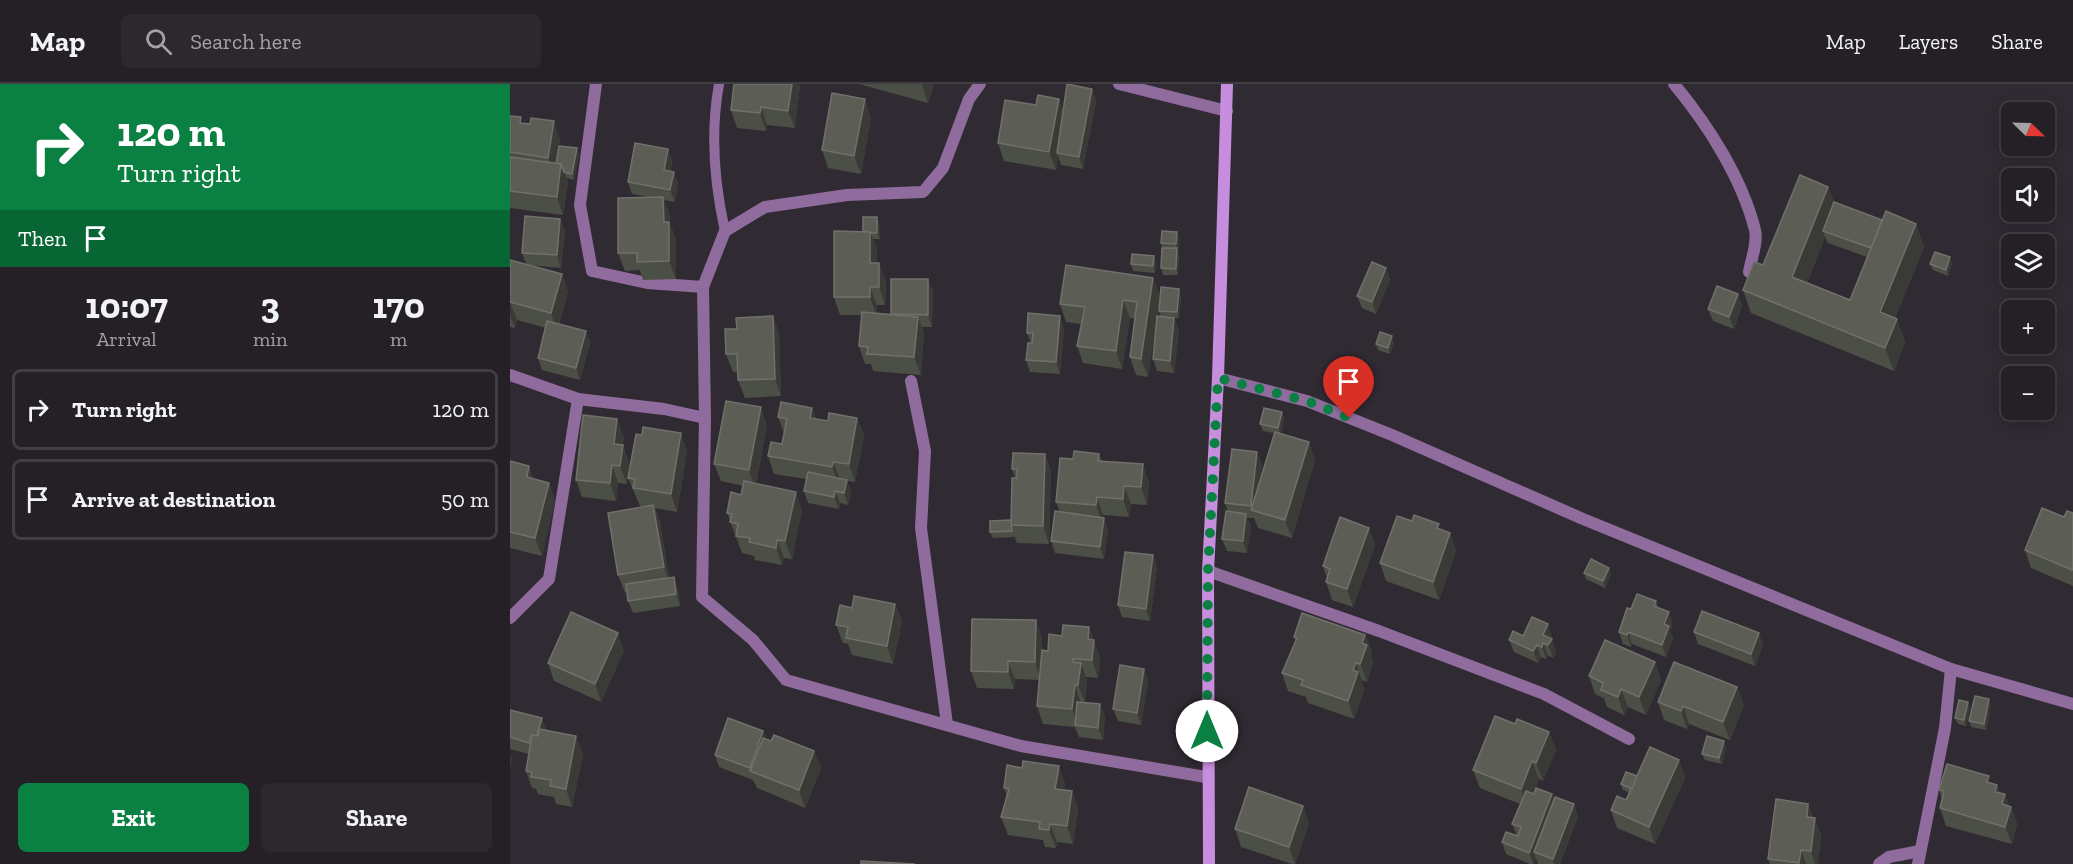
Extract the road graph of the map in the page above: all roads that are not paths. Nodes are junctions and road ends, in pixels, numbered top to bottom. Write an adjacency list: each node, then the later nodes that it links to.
1 (596, 84): 10 (street)
2 (719, 84): 8 (lane)
3 (980, 84): 8 (street)
4 (1119, 84): 7 (street)
5 (1227, 84): 7 (street)
6 (1674, 84): 9 (street)
7 (1227, 111): 12 (street)
8 (725, 231): 10 (street)
9 (1749, 272)
10 (703, 287): 15 (street)
11 (510, 375): 14 (street)
12 (1218, 378): 16 (street); 18 (street)
13 (911, 381): 20 (street)
14 (578, 399): 15 (street); 17 (street)
15 (705, 418): 20 (street)
16 (1208, 571): 21 (street); 22 (street)
17 (510, 618)
18 (1951, 669): 19 (street); 23 (street)
19 (2073, 704)
20 (947, 724): 22 (street)
21 (1629, 739)
22 (1206, 777): 24 (street)
23 (1920, 851): 25 (street); 26 (street)
24 (1209, 864)
25 (1879, 864)
26 (1918, 864)

